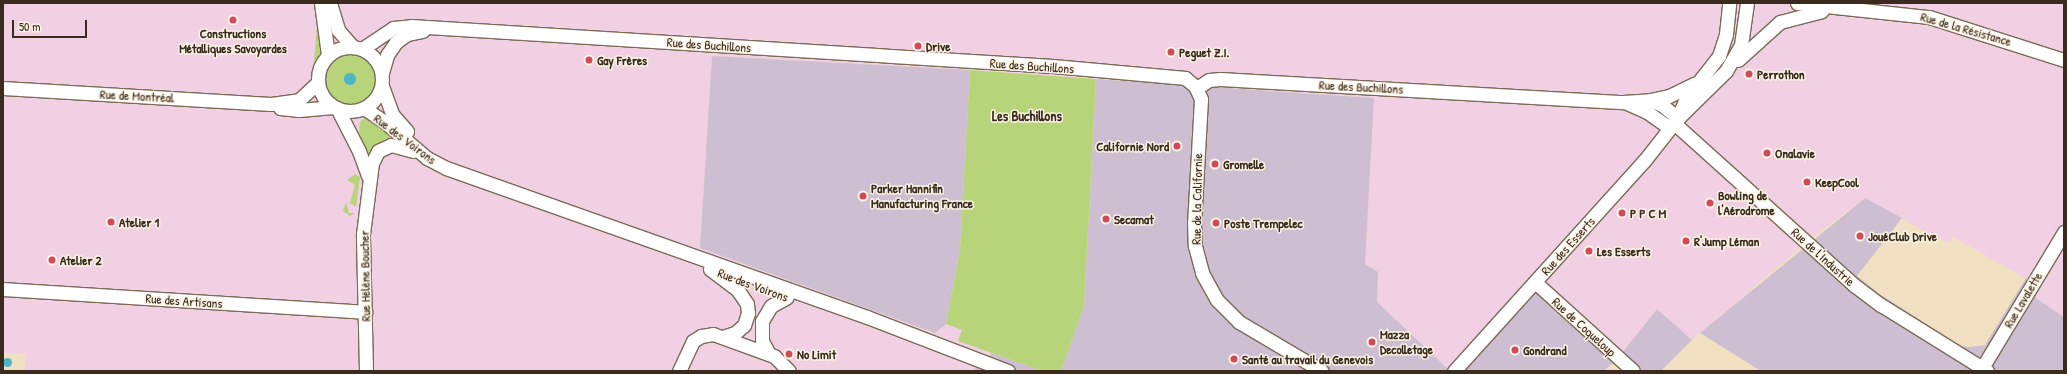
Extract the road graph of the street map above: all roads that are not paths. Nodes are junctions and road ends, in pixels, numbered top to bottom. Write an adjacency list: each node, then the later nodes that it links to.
1 (321, 3): 12 (street)
2 (330, 3): 11 (street)
3 (1729, 3): 7 (street, Rue des Esserts)
4 (1747, 3): 8 (street, Rue des Esserts)
5 (1797, 3): 6 (street, Rue de la Résistance)
6 (1842, 9): 10 (street, Rue de la Résistance); 13 (street, Rue de la Résistance)
7 (1728, 18): 8 (street); 16 (street, Rue des Esserts)
8 (1745, 28): 10 (street); 14 (street, Rue des Esserts)
9 (435, 29): 11 (street, Rue des Buchillons); 15 (street, Rue des Buchillons); 19 (street, Rue des Buchillons)
10 (1767, 32): 14 (street, Rue de la Résistance)
11 (357, 48): 12 (street); 15 (street)
12 (328, 55): 17 (street)
13 (2064, 60)
14 (1726, 71): 25 (street, Rue des Esserts)
15 (382, 79): 24 (street); 28 (street, Rue des Voirons)
16 (1701, 79): 20 (street, Rue des Buchillons); 25 (street, Rue des Esserts)
17 (318, 82): 22 (street, Rue de Montréal); 23 (street)
18 (3, 88): 22 (street, Rue de Montréal)
19 (1197, 88): 21 (street, Rue des Buchillons); 45 (street, Rue de la Californie)
20 (1650, 100): 21 (street, Rue des Buchillons); 25 (street)
21 (1622, 102): 25 (street, Rue des Buchillons)
22 (271, 104): 23 (street, Rue de Montréal)
23 (336, 108): 24 (street); 26 (street, Rue Hélène Boucher)
24 (362, 109): 26 (street, Rue Hélène Boucher); 27 (street, Rue des Voirons)
25 (1674, 123): 33 (street, Rue des Esserts); 40 (street, Rue de l'Industrie)
26 (359, 151): 29 (street, Rue Hélène Boucher)
27 (427, 158): 28 (street, Rue des Voirons); 29 (street, Rue Hélène Boucher)
28 (470, 177): 30 (street, Rue des Voirons)
29 (368, 182): 36 (street, Rue Hélène Boucher)
30 (586, 219): 32 (street, Rue des Voirons); 38 (street, Rue des Voirons)
31 (2064, 232): 40 (street, Rue Lavalette)
32 (710, 269): 35 (street, Rue des Voirons); 37 (street)
33 (1535, 282): 46 (street, Rue des Esserts); 47 (street, Rue de Coqueloup)
34 (3, 289): 36 (street, Rue des Artisans)
35 (787, 297): 38 (street, Rue des Voirons); 39 (street)
36 (365, 312): 41 (street, Rue Hélène Boucher)
37 (723, 337): 39 (street); 42 (street)
38 (924, 340): 44 (street, Rue des Voirons)
39 (769, 354): 43 (street)
40 (1984, 370)
41 (366, 371)
42 (679, 371)
43 (789, 371)
44 (1008, 371)
45 (1322, 371)
46 (1454, 371)
47 (1632, 371)

